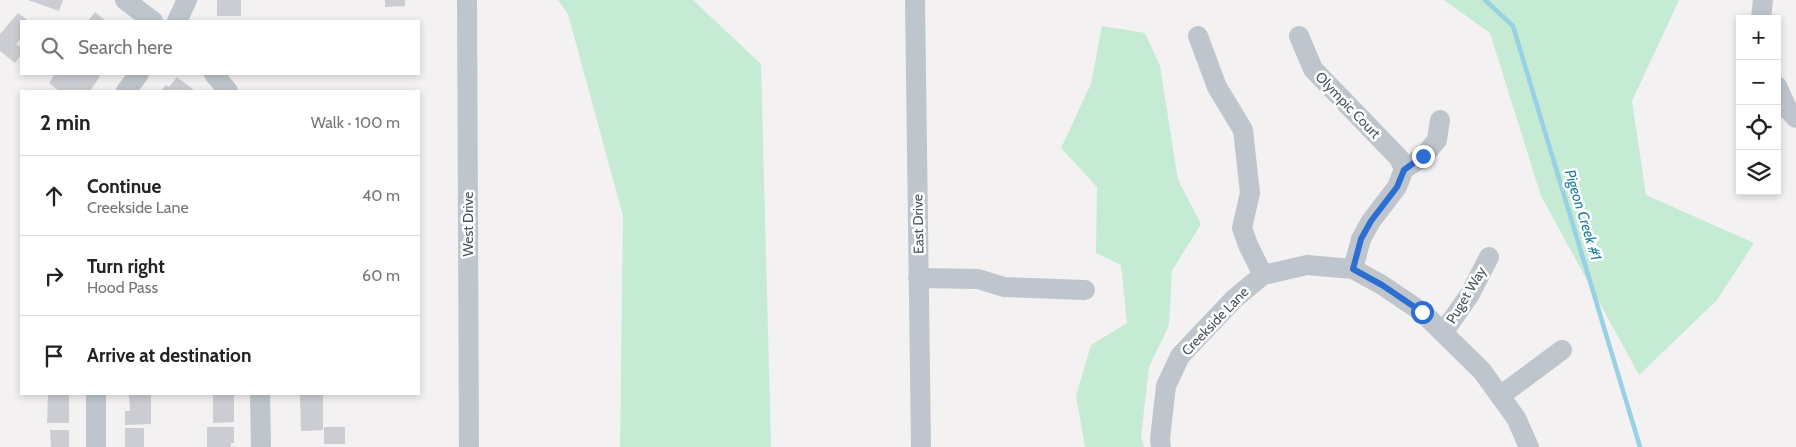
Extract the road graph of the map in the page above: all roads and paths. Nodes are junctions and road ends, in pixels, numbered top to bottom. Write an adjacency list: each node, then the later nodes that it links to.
1 (125, 0): 7 (street)
2 (187, 0): 8 (street)
3 (915, 0): 22 (street, East Drive)
4 (1763, 0): 6 (street)
5 (467, 2): 31 (street, West Drive)
6 (1761, 15)
7 (152, 20)
8 (177, 20)
9 (1198, 36): 21 (street)
10 (1299, 36): 18 (street, Olympic Court)
11 (139, 75): 13 (street)
12 (215, 75): 14 (street)
13 (127, 90)
14 (227, 90)
15 (1781, 95): 16 (street)
16 (1796, 118)
17 (1440, 120): 18 (street)
18 (1404, 170): 20 (street)
19 (1489, 257): 24 (street, Puget Way)
20 (1353, 269): 21 (street, Creekside Lane); 24 (street, Creekside Lane)
21 (1263, 275): 33 (street, Creekside Lane)
22 (918, 278): 23 (street); 32 (street, East Drive)
23 (1086, 290)
24 (1443, 333): 28 (street, Creekside Lane)
25 (1562, 350): 28 (street)
26 (96, 395): 29 (street)
27 (260, 395): 30 (street)
28 (1500, 396): 34 (street, Creekside Lane)
29 (96, 447)
30 (260, 447)
31 (469, 447)
32 (921, 447)
33 (1161, 447)
34 (1530, 447)

